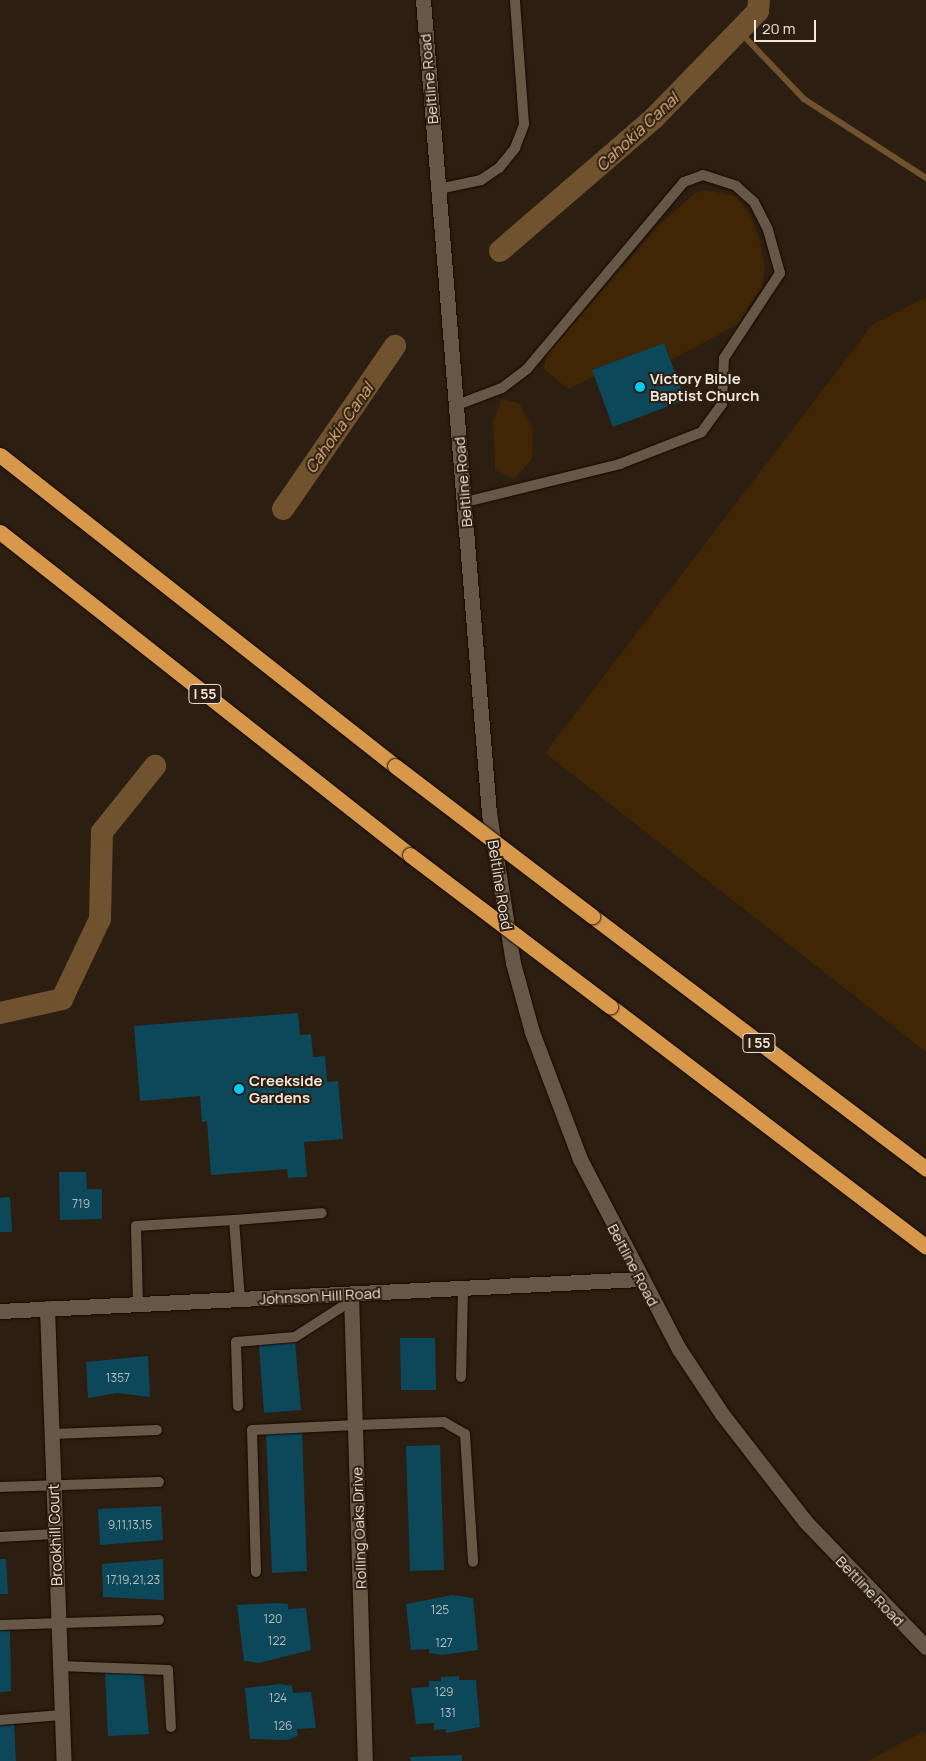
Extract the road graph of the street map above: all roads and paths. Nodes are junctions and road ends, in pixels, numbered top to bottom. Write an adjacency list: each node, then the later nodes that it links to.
1 (423, 0): 3 (main road, Beltline Road)
2 (515, 0): 3 (lane)
3 (439, 189): 4 (main road, Beltline Road)
4 (457, 405): 6 (main road, Beltline Road); 6 (lane)
5 (0, 455): 8 (highway, I 55, bridge)
6 (465, 502): 12 (main road, Beltline Road)
7 (0, 532): 11 (highway, I 55, bridge)
8 (926, 1169)
9 (322, 1213): 10 (lane)
10 (234, 1220): 15 (lane); 16 (lane)
11 (926, 1247)
12 (640, 1280): 13 (main road, Johnson Hill Road); 34 (main road, Beltline Road)
13 (463, 1288): 14 (main road, Johnson Hill Road); 19 (lane)
14 (351, 1298): 15 (main road, Johnson Hill Road); 20 (lane); 21 (main road, Rolling Oaks Drive)
15 (240, 1300): 16 (main road, Johnson Hill Road)
16 (138, 1304): 17 (main road, Johnson Hill Road)
17 (47, 1308): 18 (main road, Johnson Hill Road); 23 (main road, Brookhill Court)
18 (0, 1311)
19 (461, 1376)
20 (238, 1406)
21 (356, 1425): 29 (lane); 30 (lane); 40 (main road, Rolling Oaks Drive)
22 (157, 1430): 23 (lane)
23 (52, 1434): 25 (main road, Brookhill Court)
24 (158, 1482): 25 (lane)
25 (54, 1485): 26 (lane); 27 (main road, Brookhill Court)
26 (0, 1487)
27 (55, 1534): 28 (lane); 32 (main road, Brookhill Court)
28 (0, 1537)
29 (473, 1562)
30 (256, 1572)
31 (159, 1620): 32 (lane)
32 (58, 1622): 33 (lane); 35 (main road, Brookhill Court)
33 (0, 1625)
34 (926, 1647)
35 (60, 1666): 36 (main road, Brookhill Court); 38 (lane)
36 (62, 1715): 37 (lane); 39 (main road, Brookhill Court)
37 (0, 1720)
38 (171, 1727)
39 (64, 1761)
40 (365, 1761)

